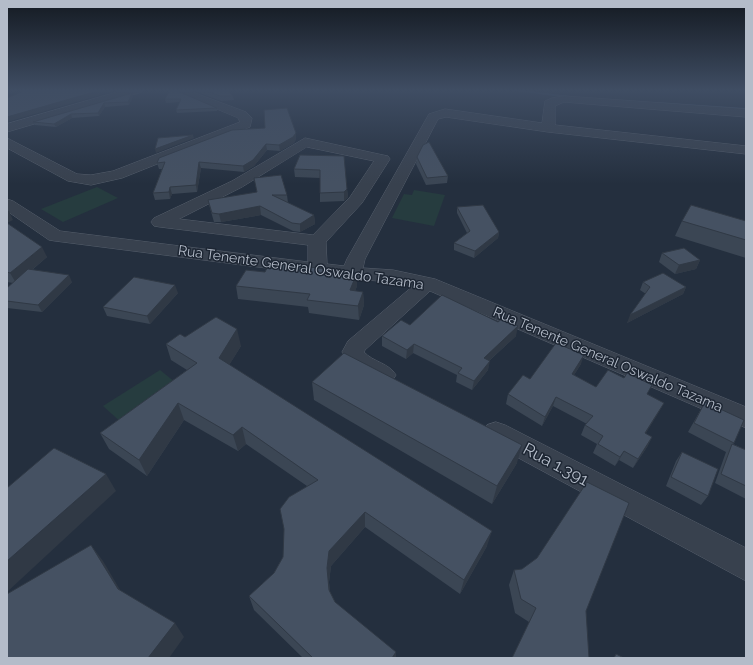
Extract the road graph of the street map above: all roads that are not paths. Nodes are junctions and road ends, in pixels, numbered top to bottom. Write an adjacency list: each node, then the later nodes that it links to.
1 (31, 121): 6 (street)
2 (246, 121): 8 (street)
3 (431, 121): 13 (street)
4 (500, 121): 7 (street)
5 (548, 121): 7 (street)
6 (7, 128)
7 (548, 128): 9 (street)
8 (7, 142)
9 (746, 150)
10 (7, 204): 12 (street, Rua Tenente General Oswaldo Tazama)
11 (317, 241): 11 (street); 12 (street)
12 (318, 268): 13 (street, Rua Tenente General Oswaldo Tazama)
13 (352, 273): 14 (street, Rua Tenente General Oswaldo Tazama)
14 (428, 283): 15 (street); 16 (street, Rua Tenente General Oswaldo Tazama)
15 (407, 387)
16 (746, 418)
17 (476, 422): 18 (street, Rua 1.391)
18 (746, 565)

